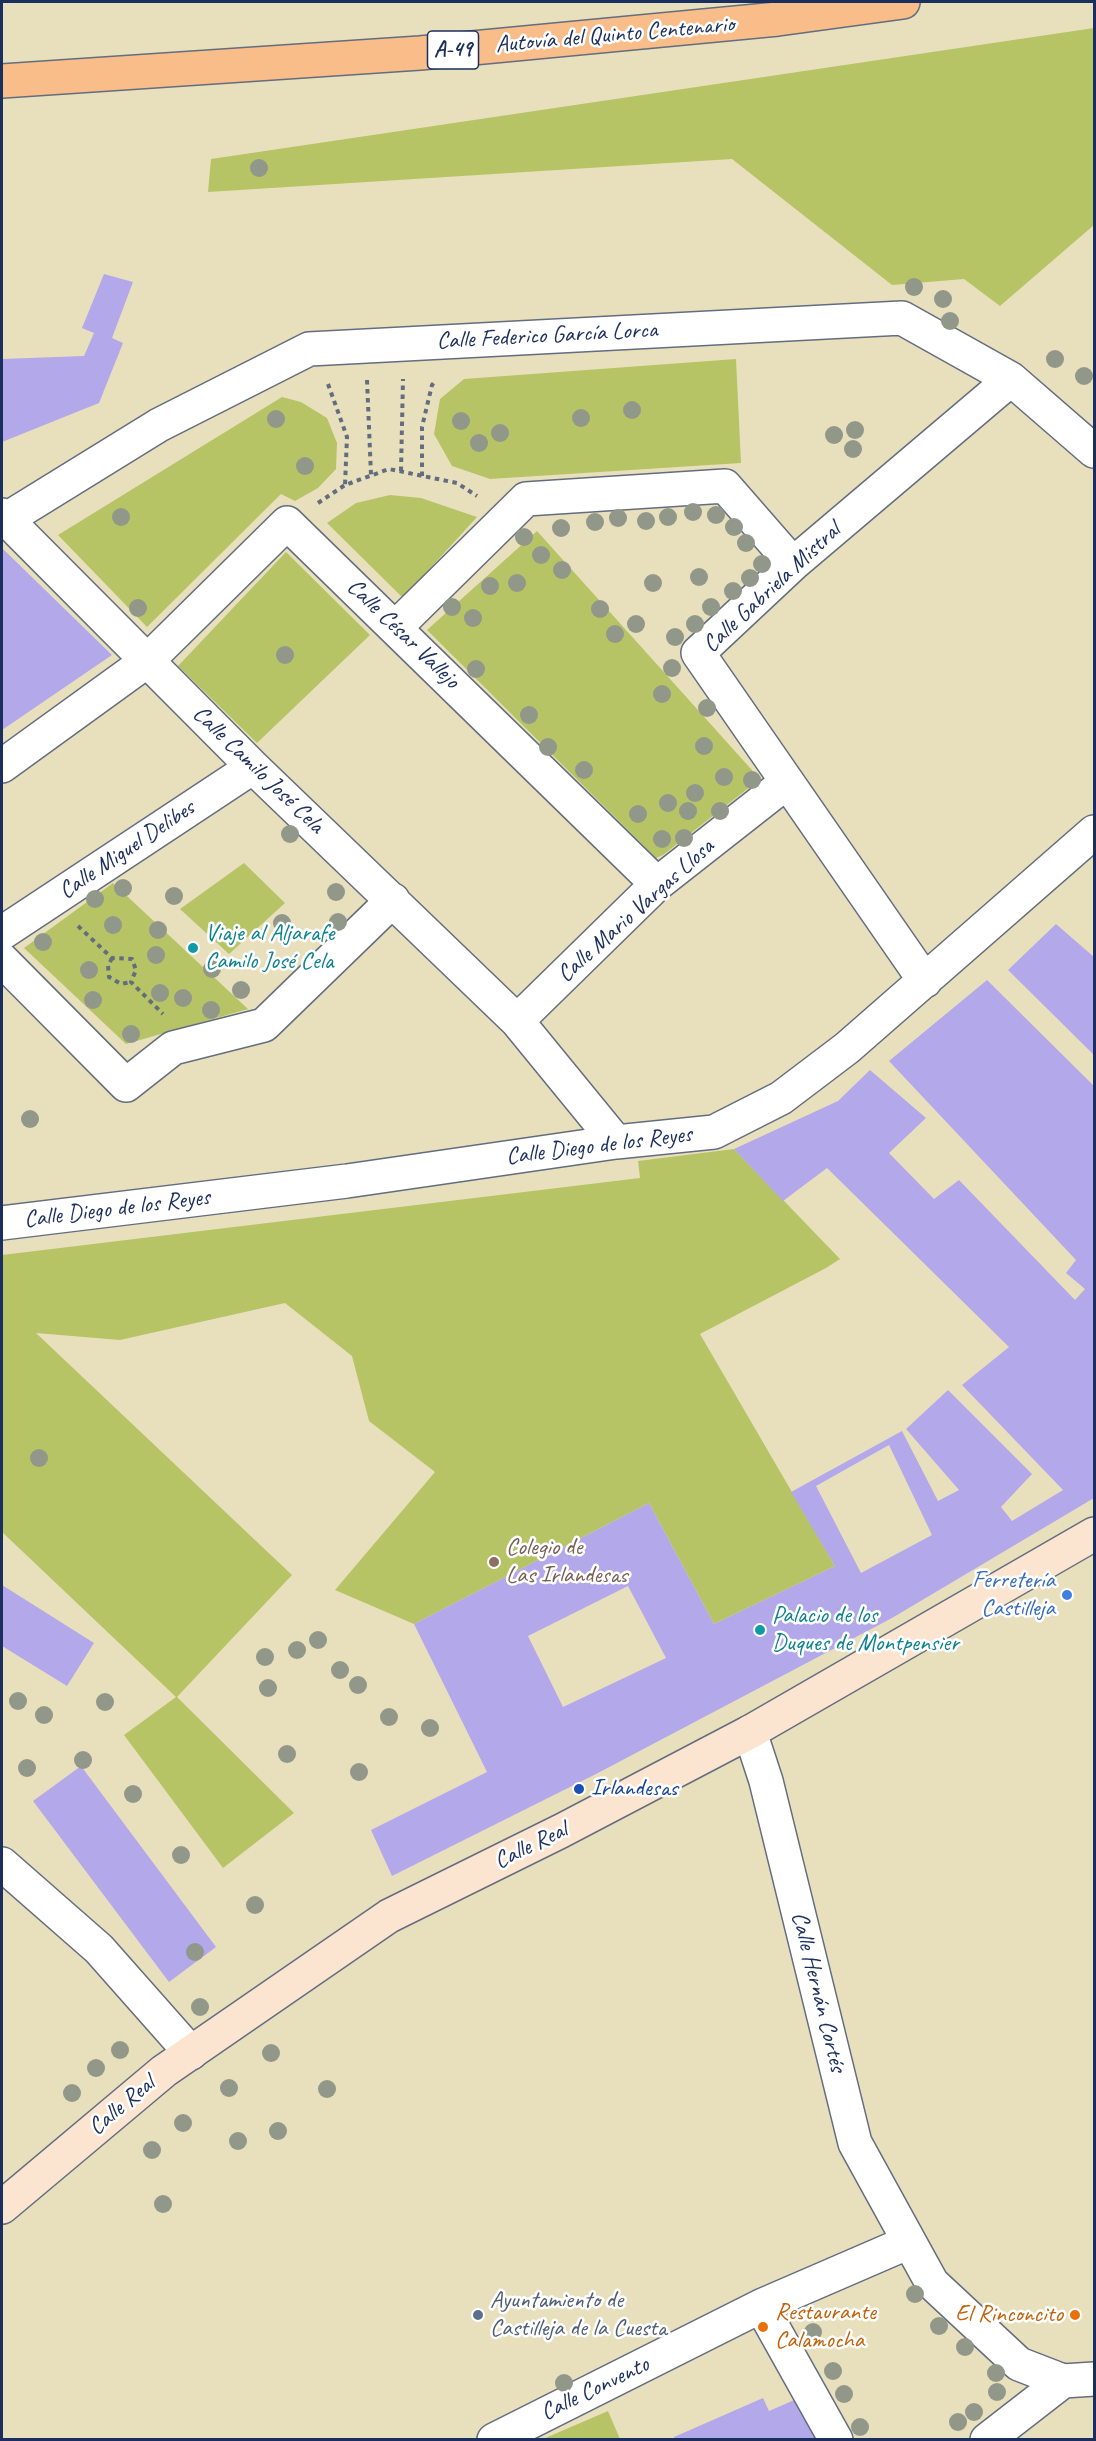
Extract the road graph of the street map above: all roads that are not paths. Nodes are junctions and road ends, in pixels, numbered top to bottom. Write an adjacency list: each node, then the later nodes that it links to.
1 (903, 2): 2 (highway, Autovía del Quinto Centenario / A-49)
2 (2, 81)
3 (1010, 380): 4 (street, Calle Federico García Lorca); 5 (street, Calle Federico García Lorca); 6 (street, Calle Gabriela Mistral)
4 (1095, 451)
5 (3, 519): 8 (street, Calle Camilo José Cela)
6 (793, 564): 7 (street); 11 (street, Calle Gabriela Mistral)
7 (396, 627): 8 (street, Calle César Vallejo); 13 (street, Calle César Vallejo)
8 (147, 661): 9 (street); 10 (street, Calle Camilo José Cela)
9 (2, 766)
10 (253, 767): 14 (street, Calle Camilo José Cela); 15 (street, Calle Miguel Delibes)
11 (787, 782): 13 (street, Calle Mario Vargas Llosa); 17 (street, Calle Gabriela Mistral)
12 (1095, 832): 17 (street, Calle Diego de los Reyes)
13 (657, 884): 18 (street, Calle Mario Vargas Llosa)
14 (393, 900): 16 (street); 18 (street, Calle Camilo José Cela)
15 (2, 933)
16 (2, 960)
17 (926, 981): 19 (street, Calle Diego de los Reyes)
18 (517, 1021): 19 (street, Calle Camilo José Cela)
19 (616, 1142): 20 (street, Calle Diego de los Reyes)
20 (2, 1223)
21 (1095, 1534): 22 (main road, Calle Real)
22 (750, 1732): 24 (main road, Calle Real); 26 (street, Calle Hernán Cortés)
23 (2, 1864): 24 (street)
24 (191, 2052): 25 (main road, Calle Real)
25 (2, 2207)
26 (909, 2242): 27 (street, Calle Convento); 28 (street, Calle Hernán Cortés)
27 (761, 2306): 29 (street, Calle Convento); 30 (street)
28 (1079, 2380): 31 (street)
29 (494, 2439)
30 (836, 2439)
31 (987, 2439)

